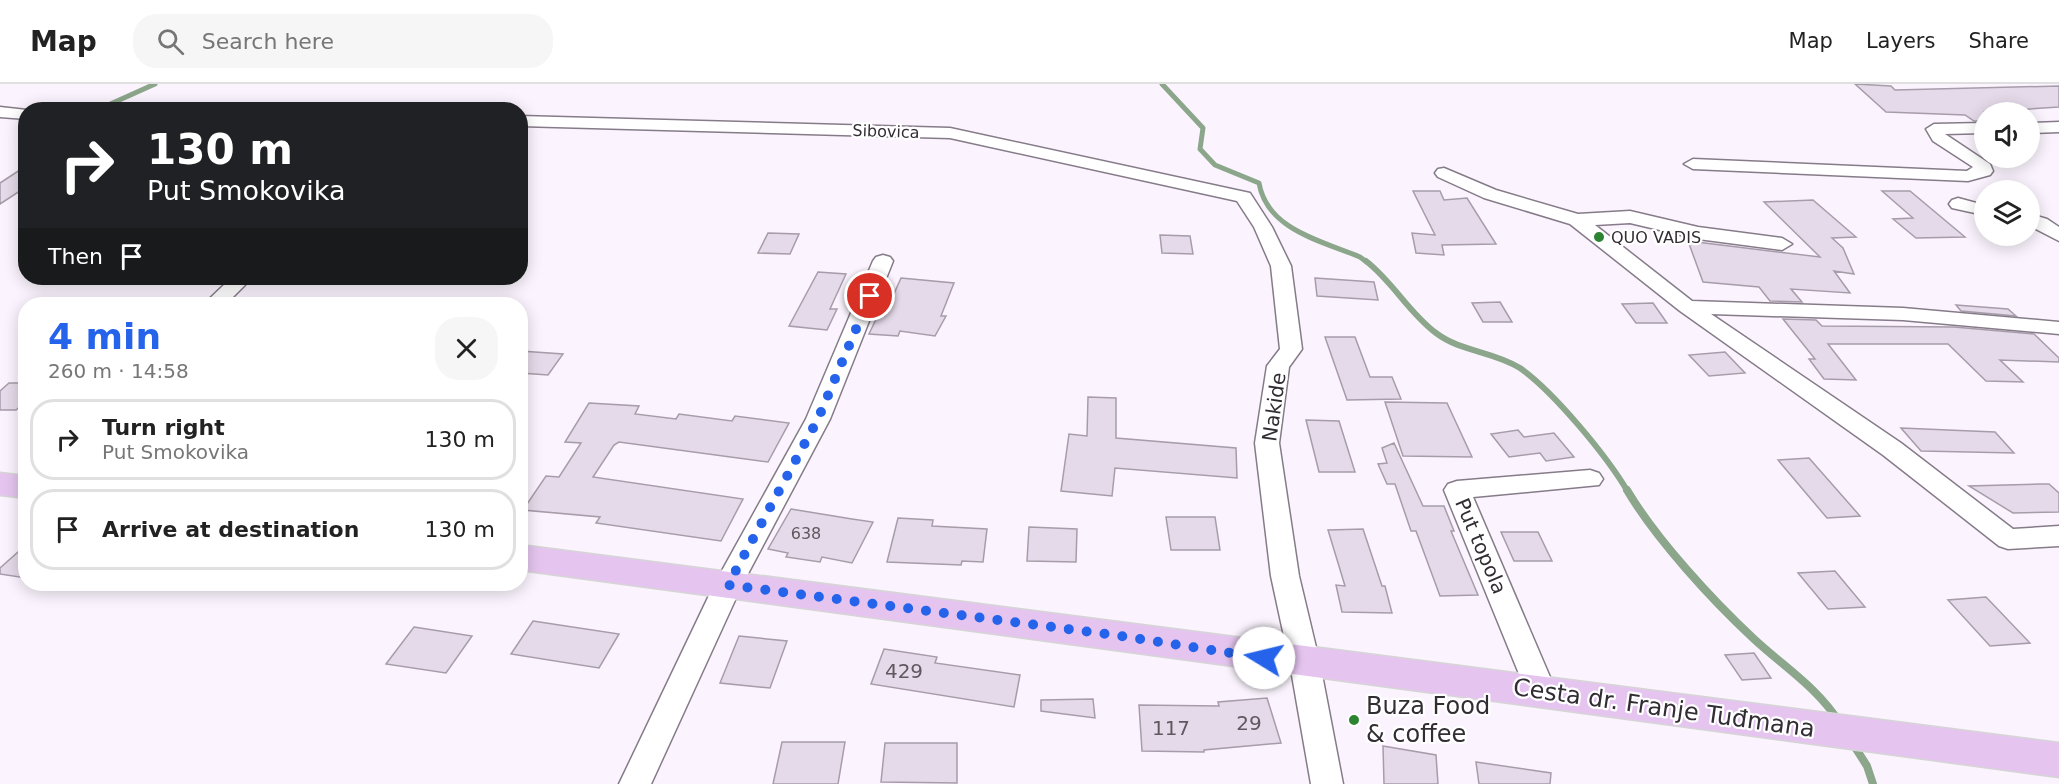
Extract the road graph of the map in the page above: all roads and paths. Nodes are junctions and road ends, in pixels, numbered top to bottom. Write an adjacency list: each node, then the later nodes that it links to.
1 (0, 112): 2 (street)
2 (18, 113)
3 (528, 122): 11 (street, Sibovica)
4 (2059, 127): 6 (street)
5 (1974, 128): 7 (street)
6 (2040, 128)
7 (1974, 160)
8 (1693, 164): 9 (street)
9 (1983, 168)
10 (1444, 173): 14 (street)
11 (1244, 197): 27 (street, Nakide)
12 (1958, 204): 13 (street)
13 (1974, 208)
14 (1577, 220): 17 (street); 21 (street)
15 (2040, 223): 16 (street)
16 (2059, 235)
17 (1782, 244)
18 (883, 261): 26 (street)
19 (235, 285): 20 (street)
20 (222, 297)
21 (1687, 307): 22 (street); 24 (street)
22 (2059, 328)
23 (1590, 479): 28 (street, Put topola)
24 (2059, 536)
25 (528, 558): 26 (main road, Cesta dr. Franje Tuđmana)
26 (728, 585): 27 (main road, Cesta dr. Franje Tuđmana); 30 (street)
27 (1305, 664): 28 (main road, Cesta dr. Franje Tuđmana); 31 (street, Nakide)
28 (1541, 691): 29 (main road, Cesta dr. Franje Tuđmana)
29 (2059, 760)
30 (634, 784)
31 (1327, 784)

